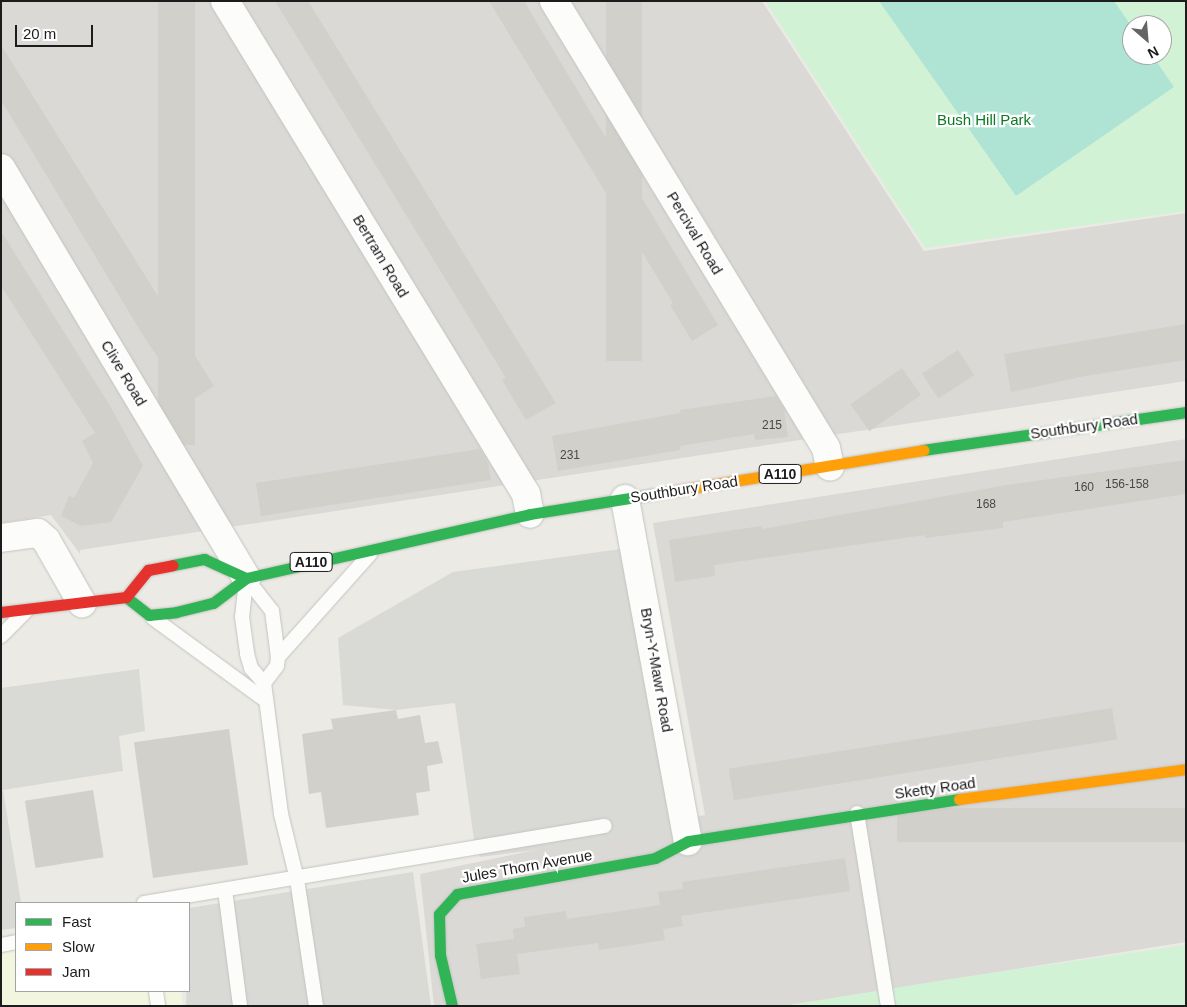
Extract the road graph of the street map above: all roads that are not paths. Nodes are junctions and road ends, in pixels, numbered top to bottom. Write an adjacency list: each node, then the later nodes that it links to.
1 (225, 1): 7 (street, Bertram Road)
2 (554, 1): 5 (street, Percival Road)
3 (1, 168): 10 (street, Clive Road)
4 (1186, 412): 5 (main road, Southbury Road / A110)
5 (830, 466): 6 (main road, Southbury Road / A110)
6 (625, 499): 7 (main road, Southbury Road / A110); 23 (street, Bryn-Y-Mawr Road)
7 (530, 514): 9 (main road, Southbury Road / A110)
8 (1, 538): 12 (street)
9 (377, 546): 10 (main road, Southbury Road / A110); 17 (lane)
10 (246, 578): 11 (main road); 15 (main road, Southbury Road / A110); 17 (lane); 18 (lane)
11 (126, 597): 12 (main road); 15 (main road)
12 (82, 603): 13 (main road)
13 (28, 610): 14 (main road); 16 (lane)
14 (1, 612)
15 (149, 616): 19 (lane)
16 (1, 636)
17 (278, 657): 18 (lane)
18 (264, 683): 19 (lane)
19 (265, 700): 24 (lane)
20 (1186, 769): 21 (main road, Sketty Road)
21 (857, 813): 23 (main road, Sketty Road); 34 (lane)
22 (605, 826): 24 (lane)
23 (688, 841): 33 (main road, Jules Thorn Avenue)
24 (297, 879): 25 (lane); 32 (lane)
25 (225, 890): 26 (lane); 31 (lane)
26 (150, 902)
27 (15, 942): 28 (lane)
28 (1, 945)
29 (156, 992): 30 (lane)
30 (158, 1006)
31 (240, 1006)
32 (316, 1006)
33 (452, 1006)
34 (888, 1006)

